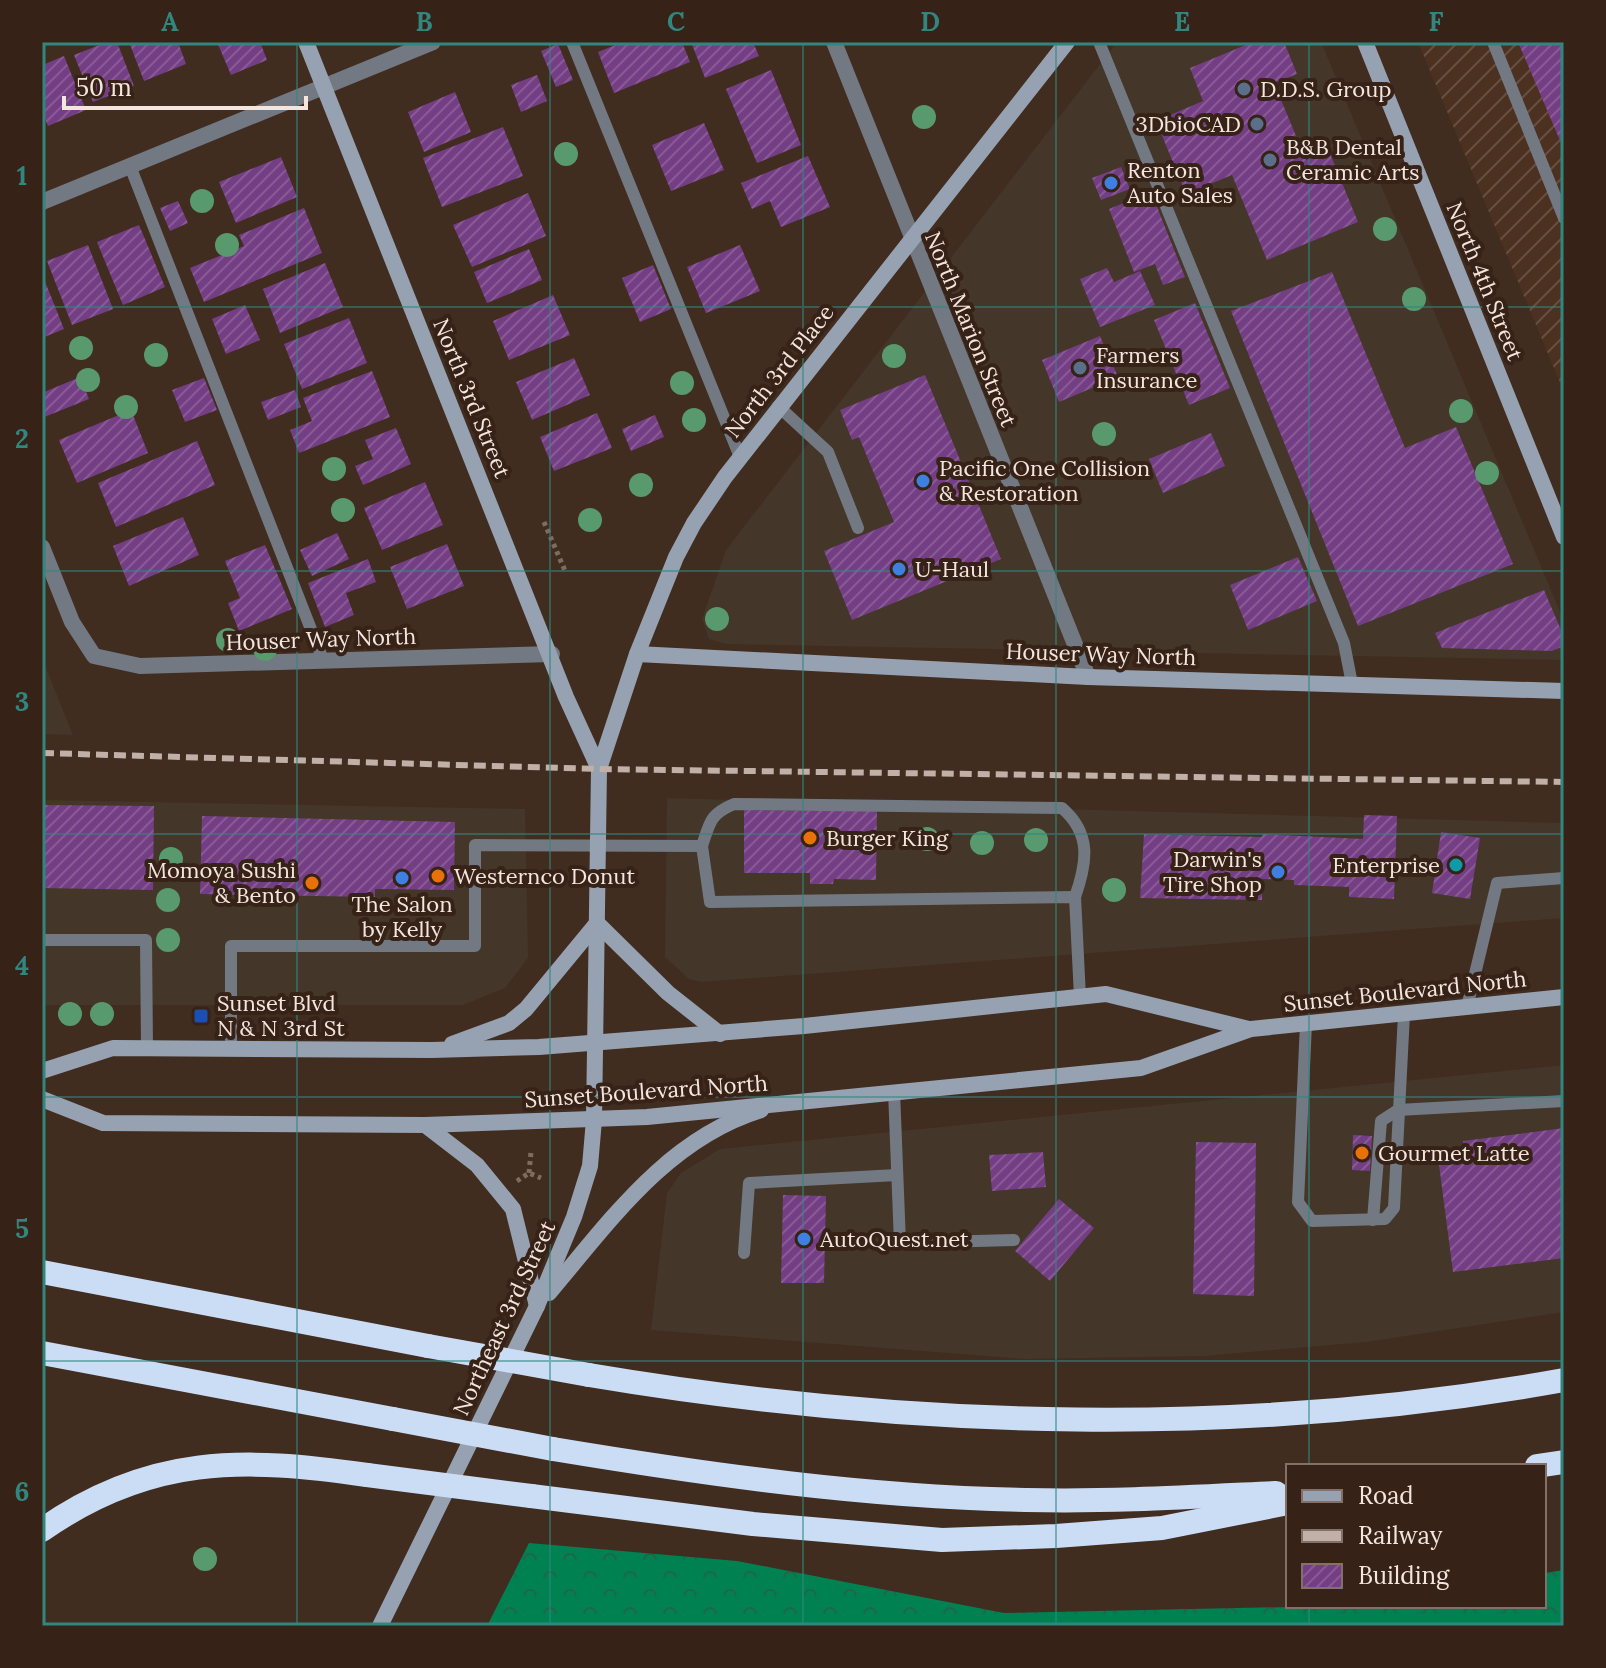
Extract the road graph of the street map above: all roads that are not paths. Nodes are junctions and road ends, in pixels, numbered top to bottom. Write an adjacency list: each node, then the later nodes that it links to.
1 (306, 42): 9 (main road, North 3rd Street)
2 (433, 42): 9 (street)
3 (572, 42): 15 (lane)
4 (834, 42): 13 (street, North Marion Street)
5 (1067, 42): 13 (main road, North 3rd Place)
6 (1099, 42): 23 (lane)
7 (1365, 42): 17 (main road, North 4th Street)
8 (1493, 42): 12 (lane)
9 (324, 87): 10 (street); 19 (main road, North 3rd Street)
10 (130, 166): 11 (street); 21 (lane)
11 (42, 202)
12 (1564, 218)
13 (911, 239): 14 (main road, North 3rd Place); 22 (street, North Marion Street)
14 (778, 406): 15 (main road, North 3rd Place); 16 (lane)
15 (740, 457): 20 (main road, North 3rd Place)
16 (858, 528)
17 (1564, 537)
18 (42, 547): 21 (street, Houser Way North)
19 (552, 654): 21 (street, Houser Way North); 25 (main road, North 3rd Street)
20 (637, 654): 22 (main road, Houser Way North); 25 (main road, North 3rd Place)
21 (323, 660)
22 (1088, 677): 23 (main road, Houser Way North)
23 (1352, 684): 24 (main road, Houser Way North)
24 (1564, 691)
25 (599, 769): 26 (main road, Northeast 3rd Street)
26 (598, 845): 27 (lane); 30 (main road, Northeast 3rd Street); 41 (lane)
27 (702, 846): 29 (lane); 29 (lane)
28 (1564, 878): 34 (lane)
29 (1075, 897): 32 (lane)
30 (597, 923): 38 (main road); 39 (main road, Northeast 3rd Street); 42 (main road)
31 (42, 940): 40 (lane)
32 (1080, 997): 37 (main road, Sunset Boulevard North); 38 (main road, Sunset Boulevard North)
33 (1564, 997): 34 (main road, Sunset Boulevard North)
34 (1467, 1007): 35 (main road, Sunset Boulevard North)
35 (1404, 1014): 36 (main road, Sunset Boulevard North); 48 (lane)
36 (1306, 1023): 37 (main road, Sunset Boulevard North); 52 (lane)
37 (1251, 1029): 44 (main road, Sunset Boulevard North)
38 (720, 1034): 39 (main road, Sunset Boulevard North)
39 (595, 1043): 42 (main road, Sunset Boulevard North); 49 (main road, Northeast 3rd Street)
40 (147, 1048): 41 (main road, Sunset Boulevard North); 43 (main road, Sunset Boulevard North)
41 (231, 1048): 42 (main road, Sunset Boulevard North)
42 (432, 1050)
43 (42, 1071)
44 (894, 1091): 47 (main road, Sunset Boulevard North); 51 (lane)
45 (42, 1099): 50 (main road, Sunset Boulevard North)
46 (1564, 1101): 48 (lane)
47 (786, 1103): 49 (main road, Sunset Boulevard North); 56 (main road)
48 (1398, 1110): 52 (lane); 52 (lane)
49 (594, 1120): 50 (main road, Sunset Boulevard North); 56 (main road, Northeast 3rd Street)
50 (425, 1125): 56 (main road)
51 (897, 1175): 53 (lane); 54 (lane)
52 (1373, 1220)
53 (1014, 1240)
54 (744, 1253)
55 (42, 1272): 58 (highway, bridge)
56 (537, 1306): 62 (main road, Northeast 3rd Street)
57 (42, 1353): 59 (highway, bridge)
58 (1564, 1380)
59 (1286, 1492)
60 (1286, 1503): 61 (highway, bridge)
61 (42, 1530)
62 (380, 1626)

